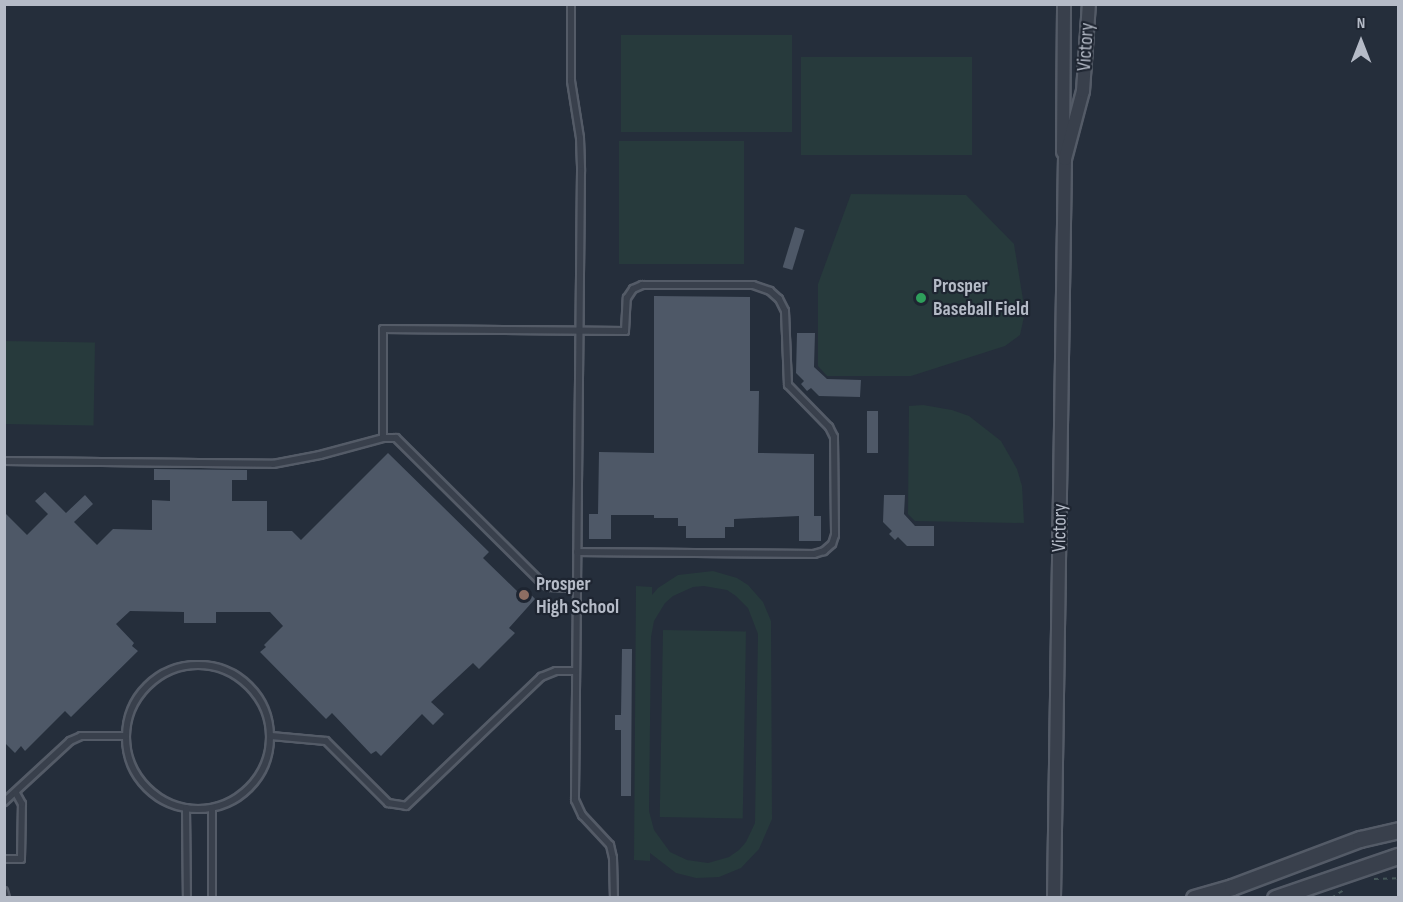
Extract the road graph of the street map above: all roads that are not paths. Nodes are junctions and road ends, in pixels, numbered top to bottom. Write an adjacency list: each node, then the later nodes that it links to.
1 (571, 4): 5 (lane)
2 (1064, 4): 4 (street, Victory)
3 (1089, 4): 4 (street, Victory)
4 (1065, 159): 25 (street, Victory)
5 (580, 330): 6 (lane); 8 (lane); 8 (lane)
6 (383, 438): 7 (lane); 9 (lane)
7 (4, 461)
8 (577, 552): 9 (lane)
9 (576, 588): 10 (lane)
10 (576, 671): 12 (lane); 24 (lane)
11 (126, 736): 12 (lane); 13 (lane); 15 (lane)
12 (271, 736): 16 (lane)
13 (16, 793): 14 (lane); 19 (lane)
14 (4, 802)
15 (186, 808): 16 (lane); 22 (lane)
16 (212, 808): 23 (lane)
17 (1398, 830): 26 (street)
18 (1398, 856): 27 (street)
19 (4, 859)
20 (4, 891): 21 (lane)
21 (6, 897)
22 (187, 897)
23 (212, 897)
24 (614, 897)
25 (1054, 897)
26 (1194, 897)
27 (1275, 897)

